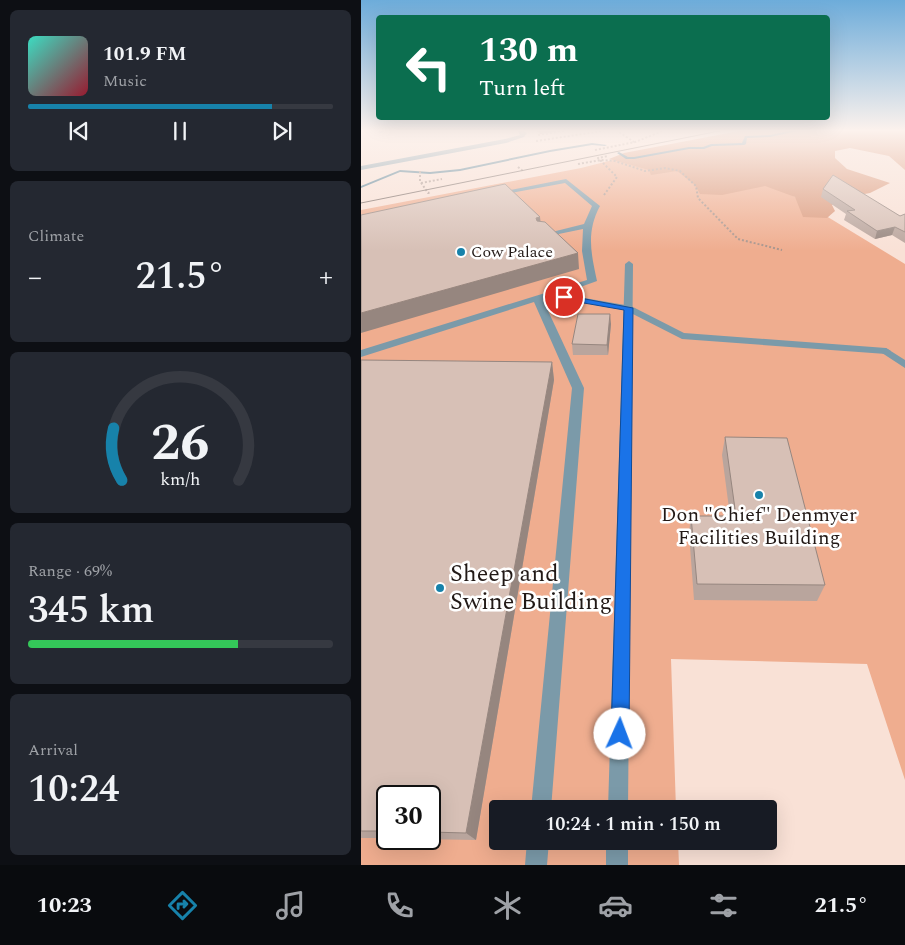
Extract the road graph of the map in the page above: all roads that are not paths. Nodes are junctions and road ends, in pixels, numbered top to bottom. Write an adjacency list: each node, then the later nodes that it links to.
1 (489, 195): 2 (street)
2 (586, 226): 3 (street); 5 (street)
3 (544, 235)
4 (629, 264): 6 (street)
5 (543, 296): 6 (street); 7 (street); 9 (street)
6 (628, 308): 8 (street); 10 (street)
7 (361, 354)
8 (905, 365)
9 (542, 800)
10 (618, 800)
11 (537, 850): 13 (street)
12 (617, 850): 14 (street)
13 (536, 865)
14 (617, 865)

